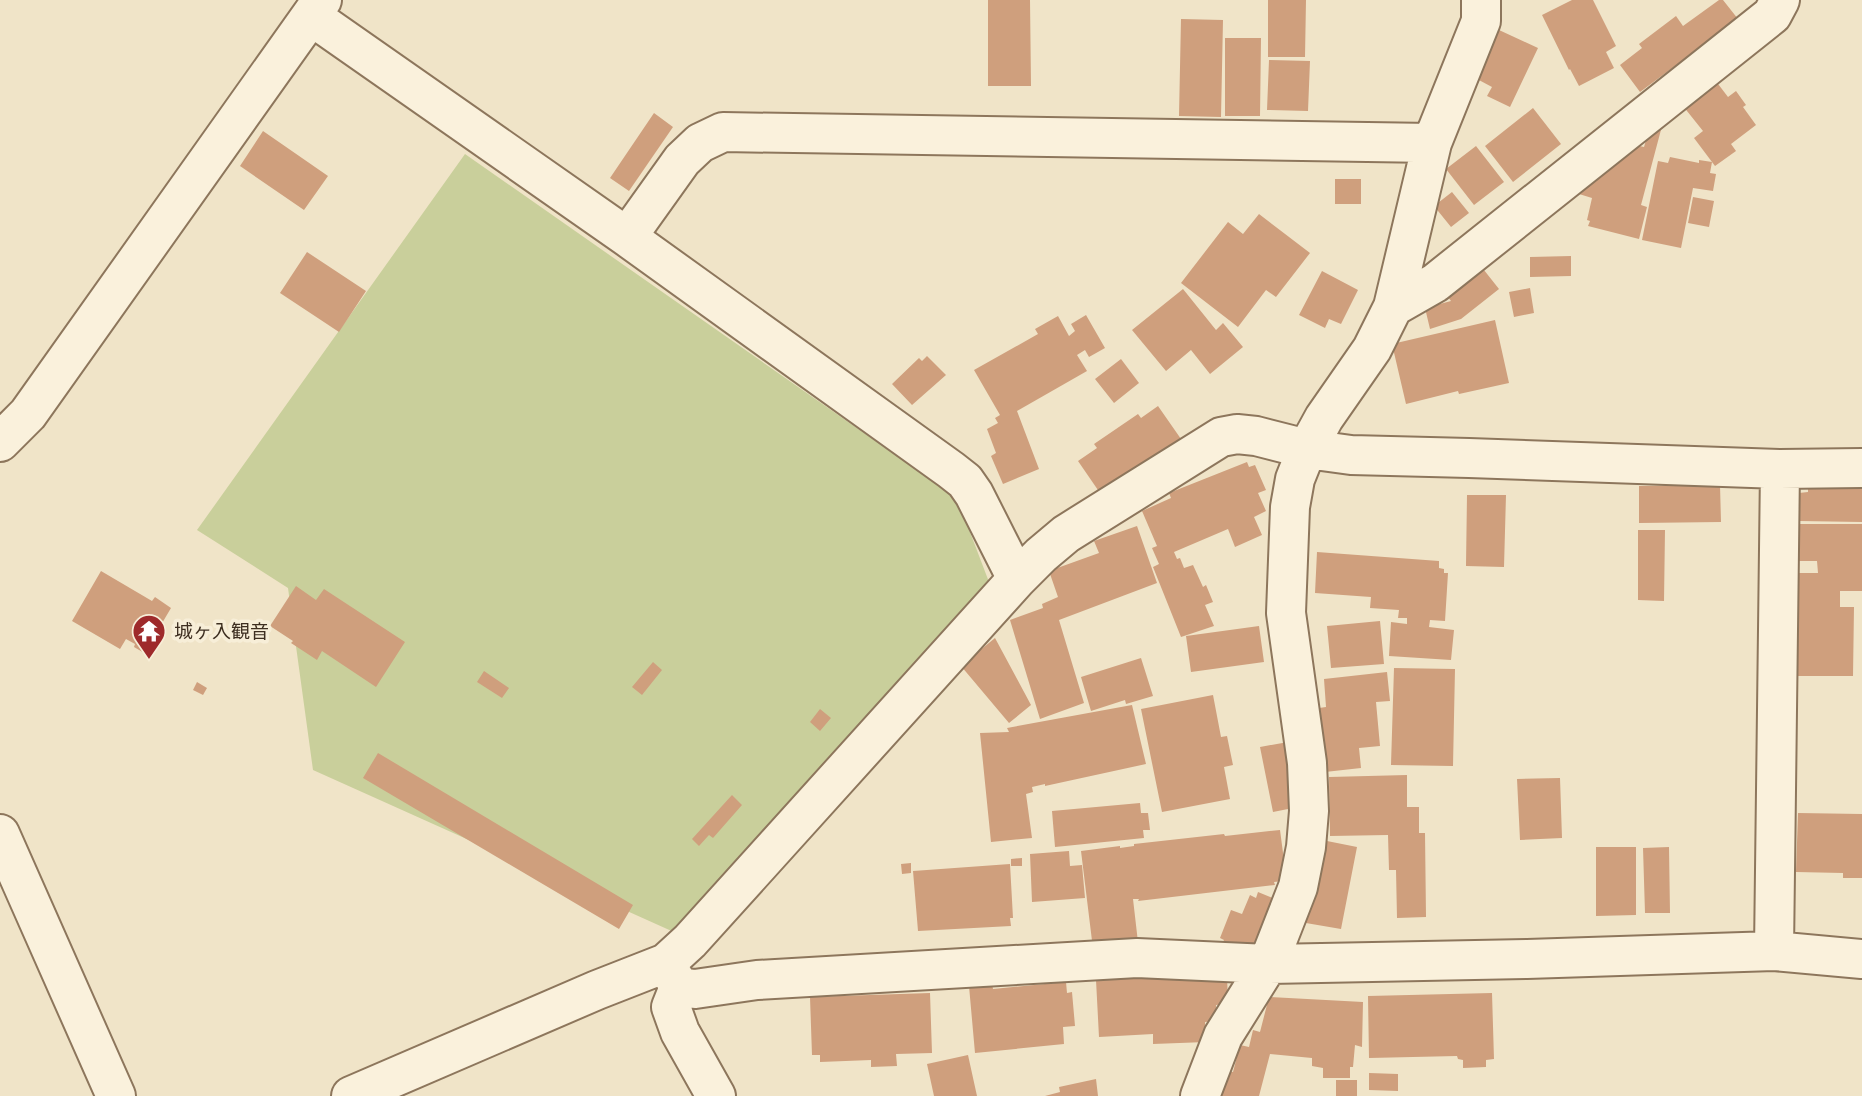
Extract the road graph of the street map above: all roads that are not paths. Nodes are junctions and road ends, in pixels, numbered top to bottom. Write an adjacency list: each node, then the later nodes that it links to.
1 (1481, 0): 4 (street)
2 (1780, 0): 6 (street)
3 (316, 8): 5 (street); 7 (street)
4 (1432, 143): 5 (street); 6 (street)
5 (627, 237): 11 (street)
6 (1393, 307): 8 (street)
7 (0, 442)
8 (1307, 449): 10 (street); 11 (street); 15 (street)
9 (1862, 468): 10 (street)
10 (1780, 469): 13 (street)
11 (1017, 579): 16 (street)
12 (0, 834): 17 (street)
13 (1774, 951): 14 (street); 15 (street)
14 (1862, 959)
15 (1268, 964): 16 (street); 20 (street)
16 (672, 975): 18 (street); 19 (street)
17 (116, 1096)
18 (351, 1096)
19 (716, 1096)
20 (1200, 1096)

